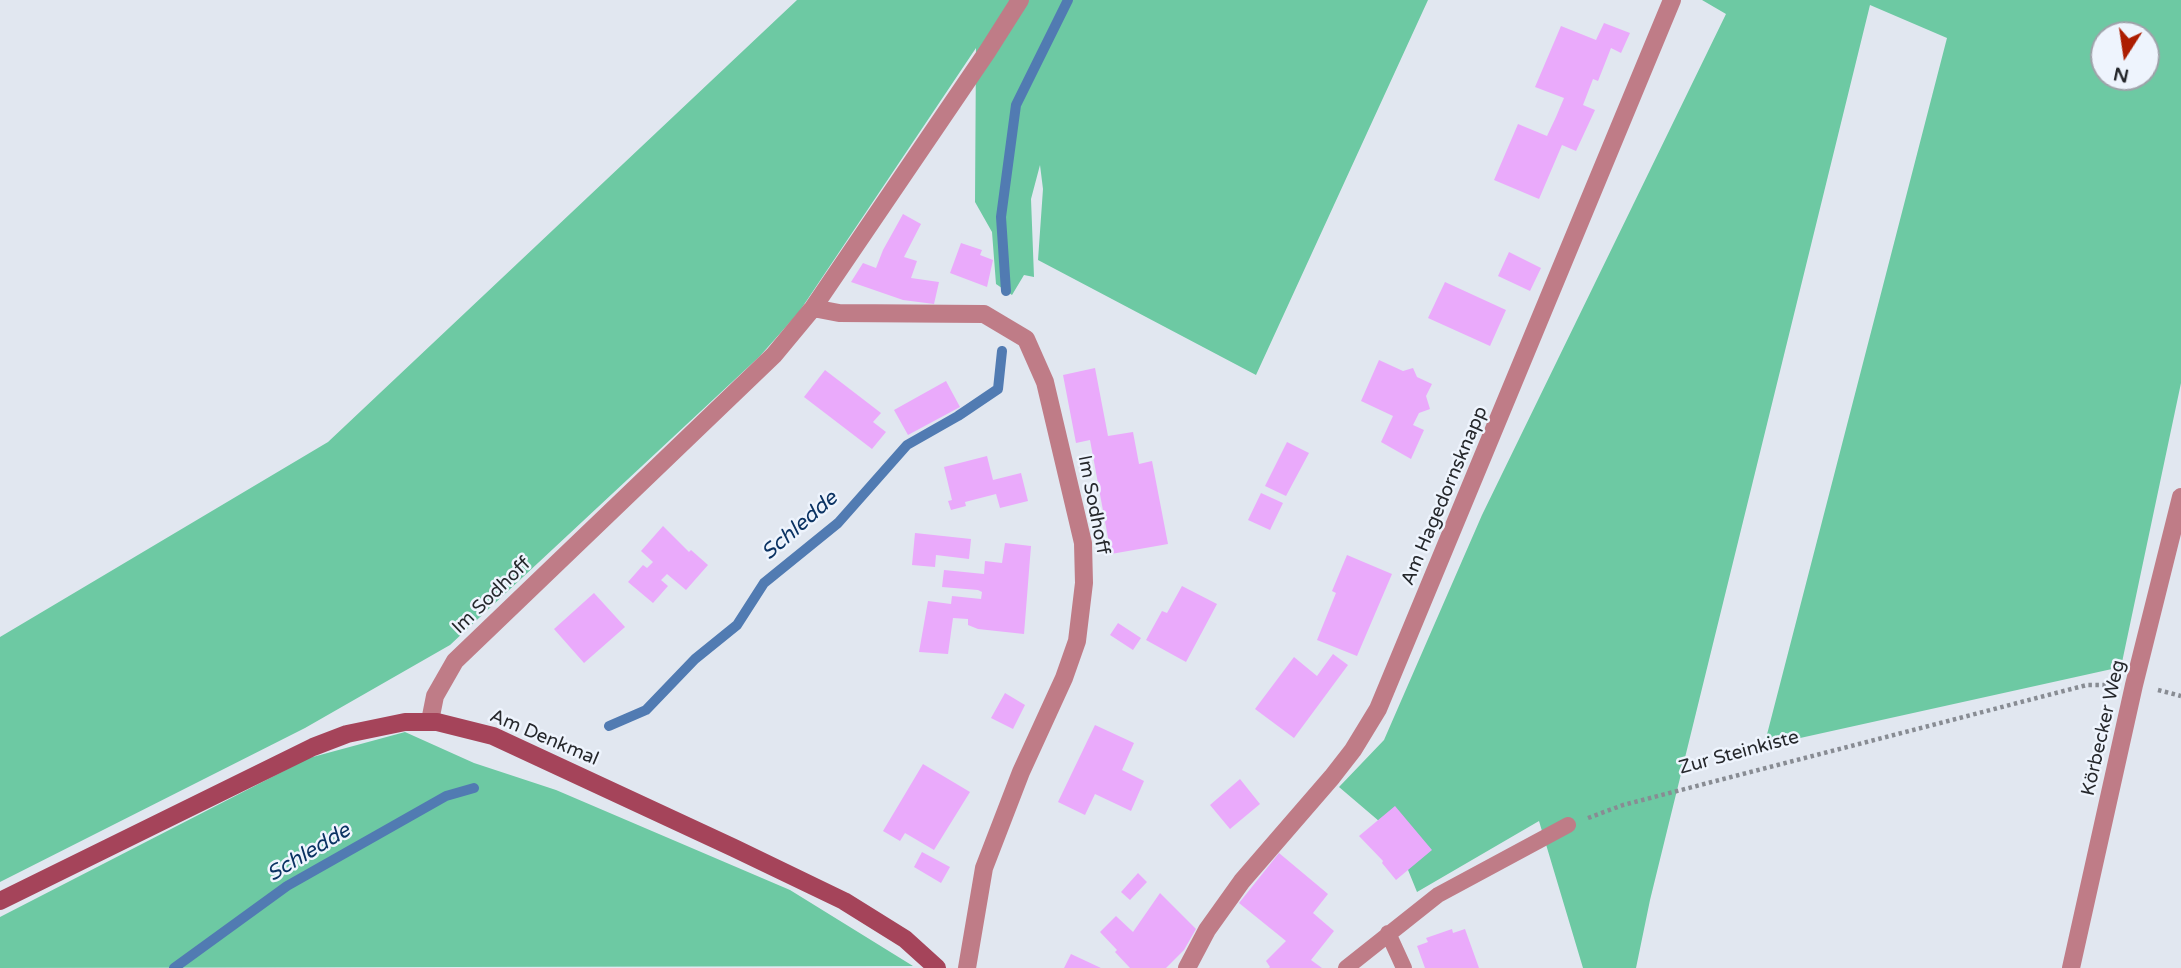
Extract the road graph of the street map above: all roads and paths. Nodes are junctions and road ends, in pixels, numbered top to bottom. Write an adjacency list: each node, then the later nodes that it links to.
1 (1020, 0): 3 (street, Im Sodhoff)
2 (1672, 0): 13 (street, Am Hagedornsknapp)
3 (813, 308): 7 (street, Im Sodhoff); 12 (street, Im Sodhoff)
4 (2181, 497): 5 (street, Körbecker Weg)
5 (2134, 685): 6 (path, Zur Steinkiste); 8 (path, Zur Steinkiste); 16 (street, Körbecker Weg)
6 (2181, 695)
7 (430, 721): 9 (main road, Am Denkmal); 11 (main road, Am Denkmal)
8 (1568, 825): 10 (lane)
9 (0, 901)
10 (1388, 933): 14 (lane); 15 (lane)
11 (937, 968)
12 (967, 968)
13 (1187, 968)
14 (1346, 968)
15 (1404, 968)
16 (2071, 968)

